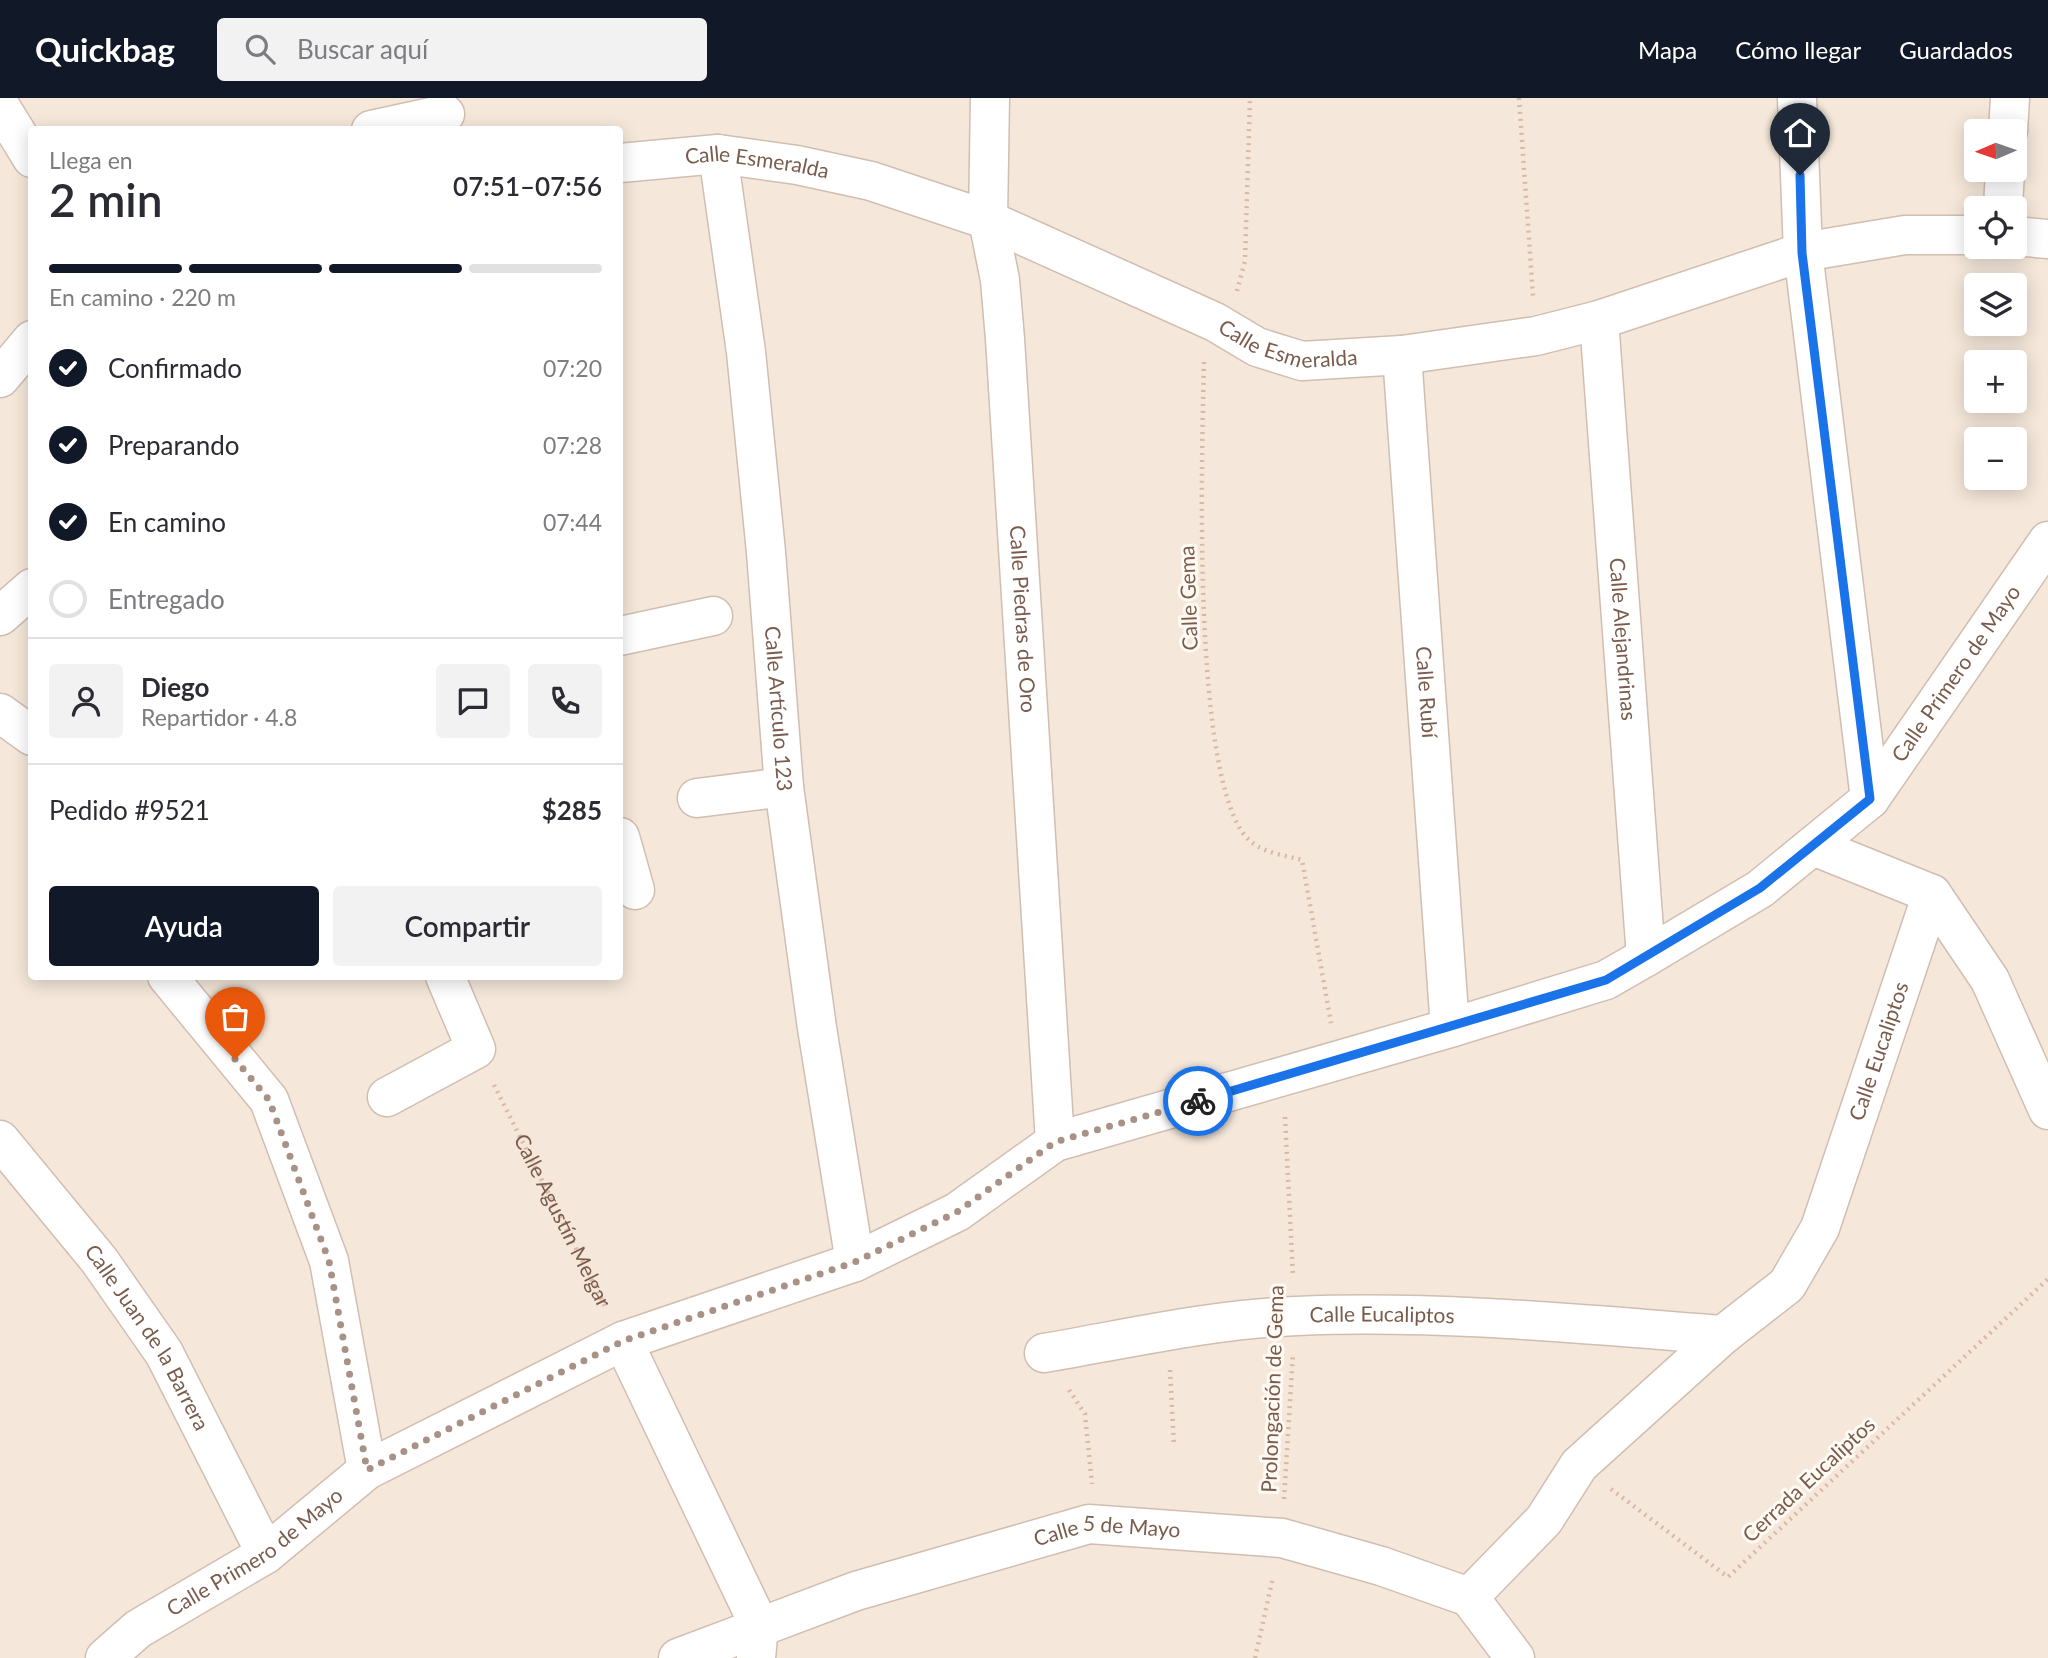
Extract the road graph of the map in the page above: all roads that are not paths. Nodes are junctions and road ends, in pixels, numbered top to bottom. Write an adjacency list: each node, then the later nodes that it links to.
1 (990, 98): 11 (street, Calle Piedras de Oro)
2 (1797, 98): 15 (street)
3 (2010, 98): 6 (street)
4 (0, 106): 8 (street)
5 (446, 114): 7 (street)
6 (2009, 119)
7 (390, 126)
8 (28, 152)
9 (718, 154): 10 (street, Calle Esmeralda); 11 (street, Calle Esmeralda); 27 (street, Calle Artículo 123)
10 (623, 163)
11 (988, 220): 18 (street, Calle Esmeralda); 41 (street, Calle Piedras de Oro)
12 (1964, 235): 15 (street, Calle Esmeralda)
13 (2027, 237): 14 (street)
14 (2048, 239)
15 (1802, 253): 16 (street, Calle Esmeralda); 29 (street)
16 (1599, 320): 18 (street, Calle Esmeralda); 34 (street, Calle Alejandrinas)
17 (28, 346): 19 (street)
18 (1402, 355): 37 (street, Calle Rubí)
19 (0, 378)
20 (2048, 541): 29 (street, Calle Primero de Mayo)
21 (28, 592): 23 (street)
22 (713, 616): 24 (street)
23 (0, 617)
24 (623, 635)
25 (0, 713): 26 (street)
26 (28, 733)
27 (784, 787): 28 (street); 42 (street, Calle Artículo 123)
28 (698, 798)
29 (1870, 799): 30 (street, Calle Primero de Mayo)
30 (1813, 846): 33 (street); 34 (street, Calle Primero de Mayo)
31 (623, 848): 32 (street)
32 (635, 890)
33 (1932, 894): 39 (street); 43 (street, Calle Eucaliptos)
34 (1646, 957): 37 (street, Calle Primero de Mayo)
35 (170, 980): 46 (street)
36 (447, 980): 38 (street)
37 (1450, 1028): 41 (street, Calle Primero de Mayo)
38 (387, 1097)
39 (2048, 1110)
40 (0, 1140): 47 (street, Calle Juan de la Barrera)
41 (1055, 1142): 42 (street, Calle Primero de Mayo)
42 (855, 1262): 44 (street, Calle Primero de Mayo)
43 (1723, 1335): 45 (street, Calle Eucaliptos); 48 (street, Calle Eucaliptos)
44 (623, 1341): 46 (street, Calle Primero de Mayo); 49 (street)
45 (1044, 1353)
46 (367, 1470): 47 (street, Calle Primero de Mayo)
47 (265, 1554): 50 (street, Calle Primero de Mayo)
48 (1469, 1597): 49 (street, Calle 5 de Mayo); 52 (street)
49 (758, 1642): 51 (street, Calle 5 de Mayo)
50 (105, 1658)
51 (678, 1658)
52 (1516, 1658)

